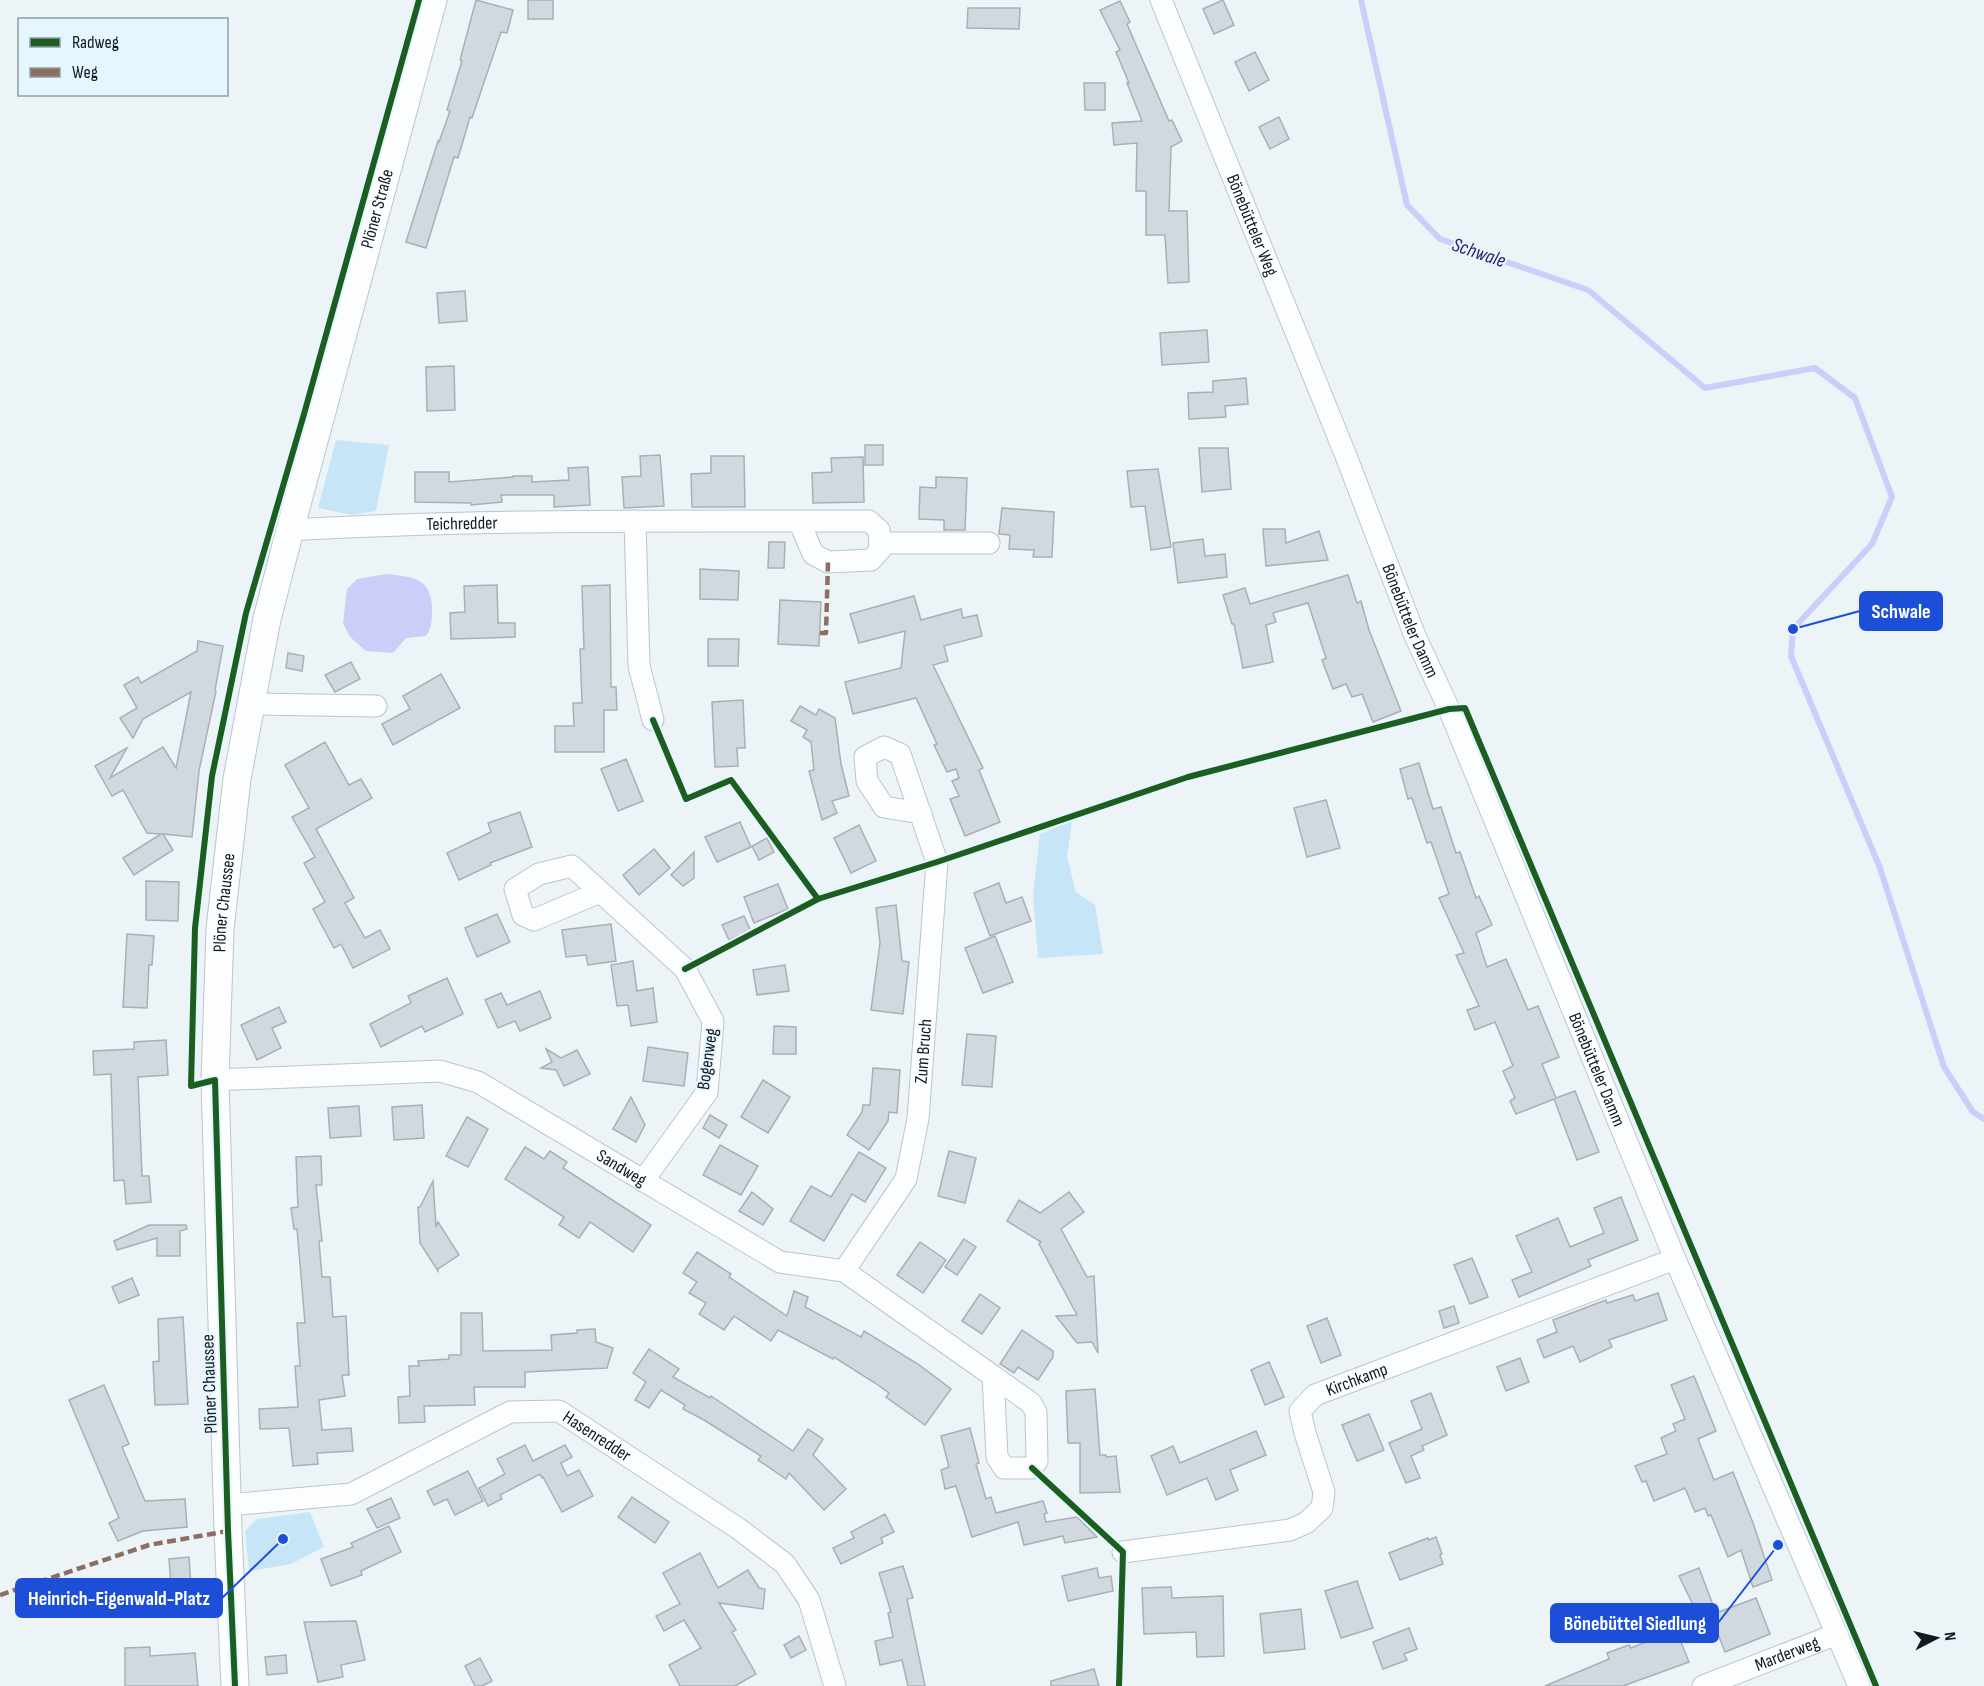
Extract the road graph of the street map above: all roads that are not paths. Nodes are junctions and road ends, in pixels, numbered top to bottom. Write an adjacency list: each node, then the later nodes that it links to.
1 (433, 0): 3 (main road, Plöner Straße)
2 (1161, 0): 4 (street, Bönebütteler Weg)
3 (320, 417): 7 (main road, Plöner Chaussee)
4 (1343, 450): 17 (street, Bönebütteler Damm)
5 (635, 521): 6 (street, Teichredder); 7 (street, Teichredder); 12 (street)
6 (799, 521): 8 (street, Teichredder); 8 (street)
7 (290, 530): 10 (main road, Plöner Chaussee)
8 (881, 543): 9 (street)
9 (989, 543)
10 (251, 704): 11 (street); 15 (main road, Plöner Chaussee)
11 (375, 706)
12 (653, 720)
13 (921, 813): 18 (street, Zum Bruch)
14 (600, 892): 16 (street, Bogenweg)
15 (215, 1080): 16 (street, Sandweg); 20 (main road, Plöner Chaussee)
16 (644, 1181): 18 (street, Sandweg)
17 (1675, 1259): 21 (street, Kirchkamp); 22 (street, Bönebütteler Damm)
18 (844, 1271): 19 (street, Sandweg)
19 (993, 1376)
20 (227, 1505): 23 (main road, Plöner Chaussee); 24 (street, Hasenredder)
21 (1123, 1552)
22 (1837, 1634): 25 (street, Marderweg); 26 (street, Bönebütteler Damm)
23 (235, 1686)
24 (835, 1686)
25 (1703, 1686)
26 (1859, 1686)

